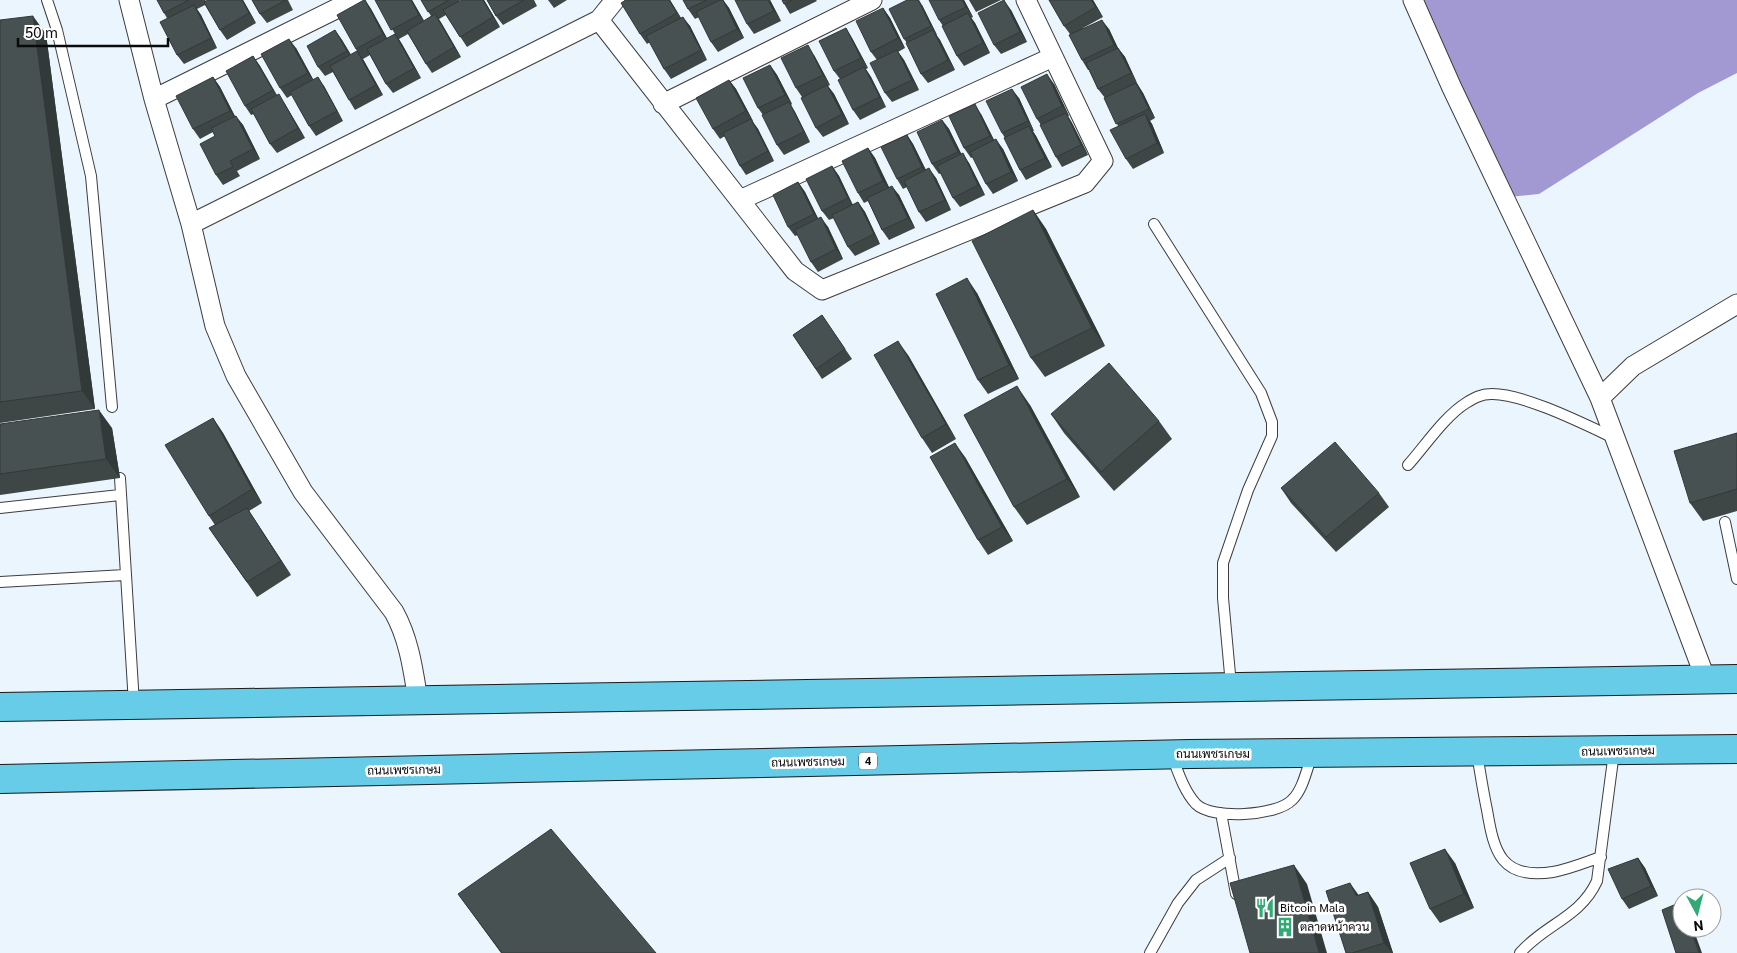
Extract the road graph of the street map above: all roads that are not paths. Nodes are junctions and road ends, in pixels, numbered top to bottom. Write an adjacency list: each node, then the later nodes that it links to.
1 (46, 0): 17 (lane)
2 (130, 0): 10 (street)
3 (354, 0): 10 (street)
4 (615, 0): 8 (street)
5 (872, 0): 11 (street)
6 (1026, 0): 9 (street)
7 (1413, 0): 16 (street)
8 (599, 20): 11 (street); 13 (street)
9 (1053, 57): 12 (street); 12 (street)
10 (154, 99): 13 (street)
11 (663, 104): 12 (street)
12 (740, 200)
13 (191, 224): 30 (street)
14 (1154, 224): 29 (lane)
15 (1737, 304): 16 (street)
16 (1600, 398): 18 (street)
17 (112, 407)
18 (1615, 438): 19 (lane); 28 (street)
19 (1408, 465)
20 (120, 478): 21 (lane)
21 (120, 495): 22 (lane); 24 (lane)
22 (0, 508)
23 (1725, 522): 25 (lane)
24 (125, 575): 26 (lane); 31 (lane)
25 (1737, 579)
26 (0, 582)
27 (1737, 679): 28 (highway)
28 (1706, 680): 29 (highway)
29 (1232, 686): 30 (highway)
30 (418, 700): 31 (highway)
31 (134, 705): 32 (highway)
32 (0, 707)
33 (1737, 749): 34 (highway, ถนนเพชรเกษม / 4)
34 (1614, 751): 35 (highway, ถนนเพชรเกษม / 4); 40 (lane)
35 (1477, 753): 37 (highway, ถนนเพชรเกษม / 4); 40 (lane)
36 (1171, 754): 37 (highway, ถนนเพชรเกษม / 4); 38 (highway, ถนนเพชรเกษม / 4); 39 (lane)
37 (1313, 754): 39 (lane)
38 (0, 778)
39 (1221, 813): 41 (lane)
40 (1601, 857): 44 (lane)
41 (1230, 858): 42 (lane); 43 (lane)
42 (1238, 901)
43 (1150, 953)
44 (1520, 953)

